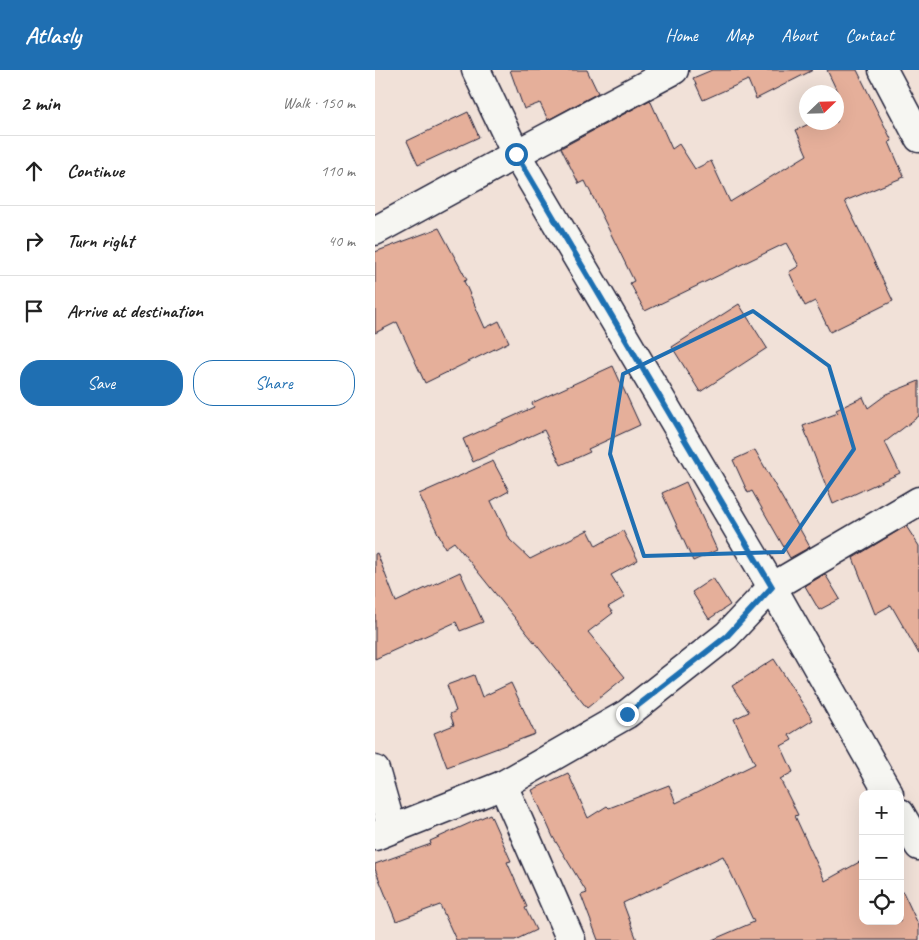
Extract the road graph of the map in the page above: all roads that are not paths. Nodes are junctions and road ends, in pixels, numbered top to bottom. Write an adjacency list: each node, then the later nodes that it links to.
1 (476, 70): 5 (street)
2 (675, 70): 5 (street)
3 (883, 70): 4 (street)
4 (919, 138)
5 (516, 154): 6 (street); 8 (street)
6 (375, 231)
7 (919, 501): 8 (street)
8 (772, 587): 10 (street); 11 (street)
9 (375, 770): 13 (street)
10 (503, 785): 13 (street); 15 (street)
11 (887, 790)
12 (904, 820): 14 (street)
13 (383, 832)
14 (919, 846)
15 (571, 940)

